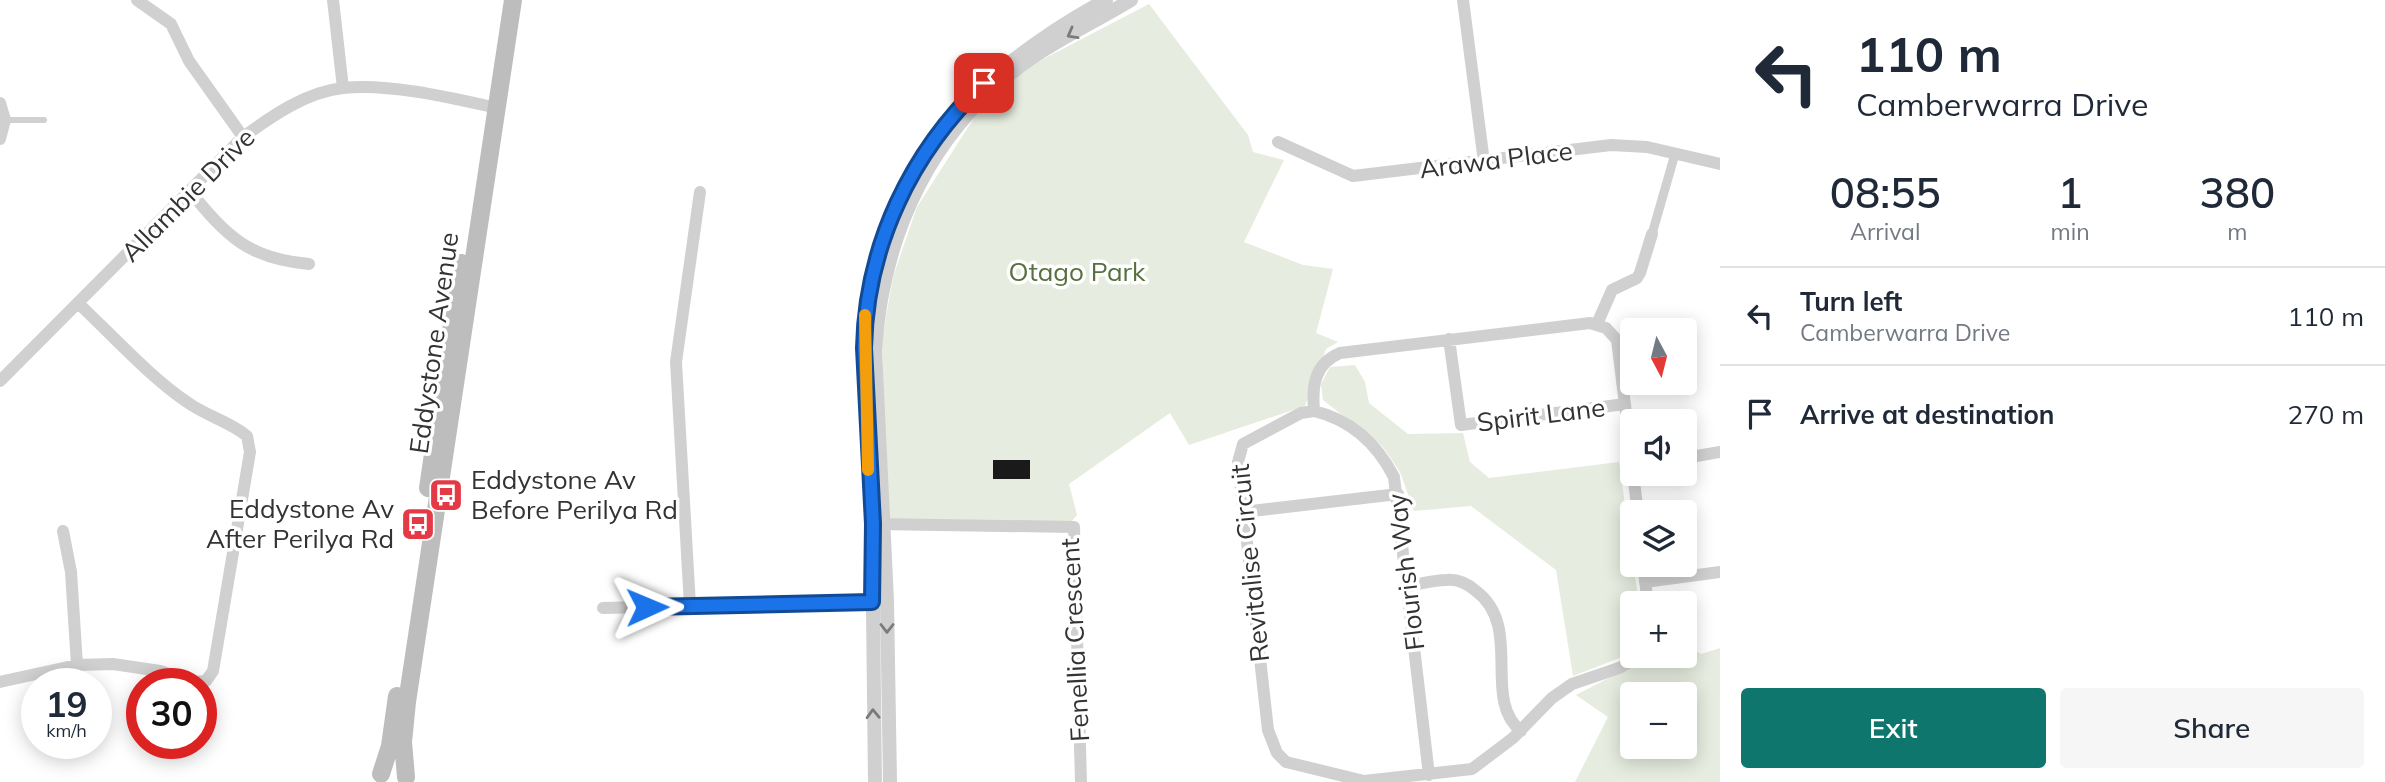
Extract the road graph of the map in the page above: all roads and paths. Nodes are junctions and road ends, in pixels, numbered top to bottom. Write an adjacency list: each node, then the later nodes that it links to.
1 (137, 0): 13 (street)
2 (333, 0): 8 (street)
3 (501, 0): 10 (main road, Eddystone Avenue)
4 (513, 0): 10 (main road, Eddystone Avenue)
5 (1106, 0): 34 (street)
6 (1131, 0): 34 (street, one-way to 34)
7 (1463, 0): 17 (street)
8 (343, 88): 10 (street, Allambie Drive); 13 (street, Allambie Drive)
9 (0, 103): 11 (street)
10 (491, 107): 49 (main road, Eddystone Avenue); 50 (main road, Eddystone Avenue)
11 (5, 120): 12 (lane); 14 (street)
12 (44, 120)
13 (243, 137): 19 (street, Allambie Drive)
14 (0, 139)
15 (1278, 142): 17 (street, Arawa Place)
16 (1675, 154): 17 (street, Arawa Place); 18 (street, Arawa Place); 21 (street)
17 (1484, 162)
18 (1720, 164)
19 (190, 191): 22 (street); 23 (street, Allambie Drive)
20 (700, 192): 42 (street)
21 (1652, 234): 24 (street)
22 (309, 264)
23 (79, 304): 26 (street, Allambie Drive); 44 (street)
24 (1597, 324): 25 (street); 27 (street)
25 (1449, 339): 27 (street, Spirit Lane); 29 (street)
26 (0, 381)
27 (1625, 404): 28 (street)
28 (1626, 409)
29 (1314, 411): 32 (street, Flourish Way); 33 (street, Revitalise Circuit)
30 (1720, 452): 31 (street)
31 (1697, 456)
32 (1398, 494): 33 (street); 39 (street, Flourish Way)
33 (1244, 512): 48 (street, Revitalise Circuit)
34 (878, 525): 41 (street); 53 (street, Fenellia Crescent)
35 (63, 531): 44 (street)
36 (1720, 572): 38 (street)
37 (1644, 577): 38 (street)
38 (1645, 582): 40 (street)
39 (1408, 586): 47 (street); 48 (street, Flourish Way)
40 (1646, 591)
41 (880, 601): 42 (street); 51 (street, one-way to 41); 52 (street, one-way to 52)
42 (690, 606): 43 (street)
43 (603, 608)
44 (77, 665): 46 (street)
45 (1620, 667): 47 (street, Revitalise Circuit)
46 (0, 682)
47 (1521, 731): 48 (street, Revitalise Circuit)
48 (1429, 775)
49 (378, 778): 50 (main road)
50 (410, 780)
51 (875, 782)
52 (890, 782)
53 (1081, 782)

